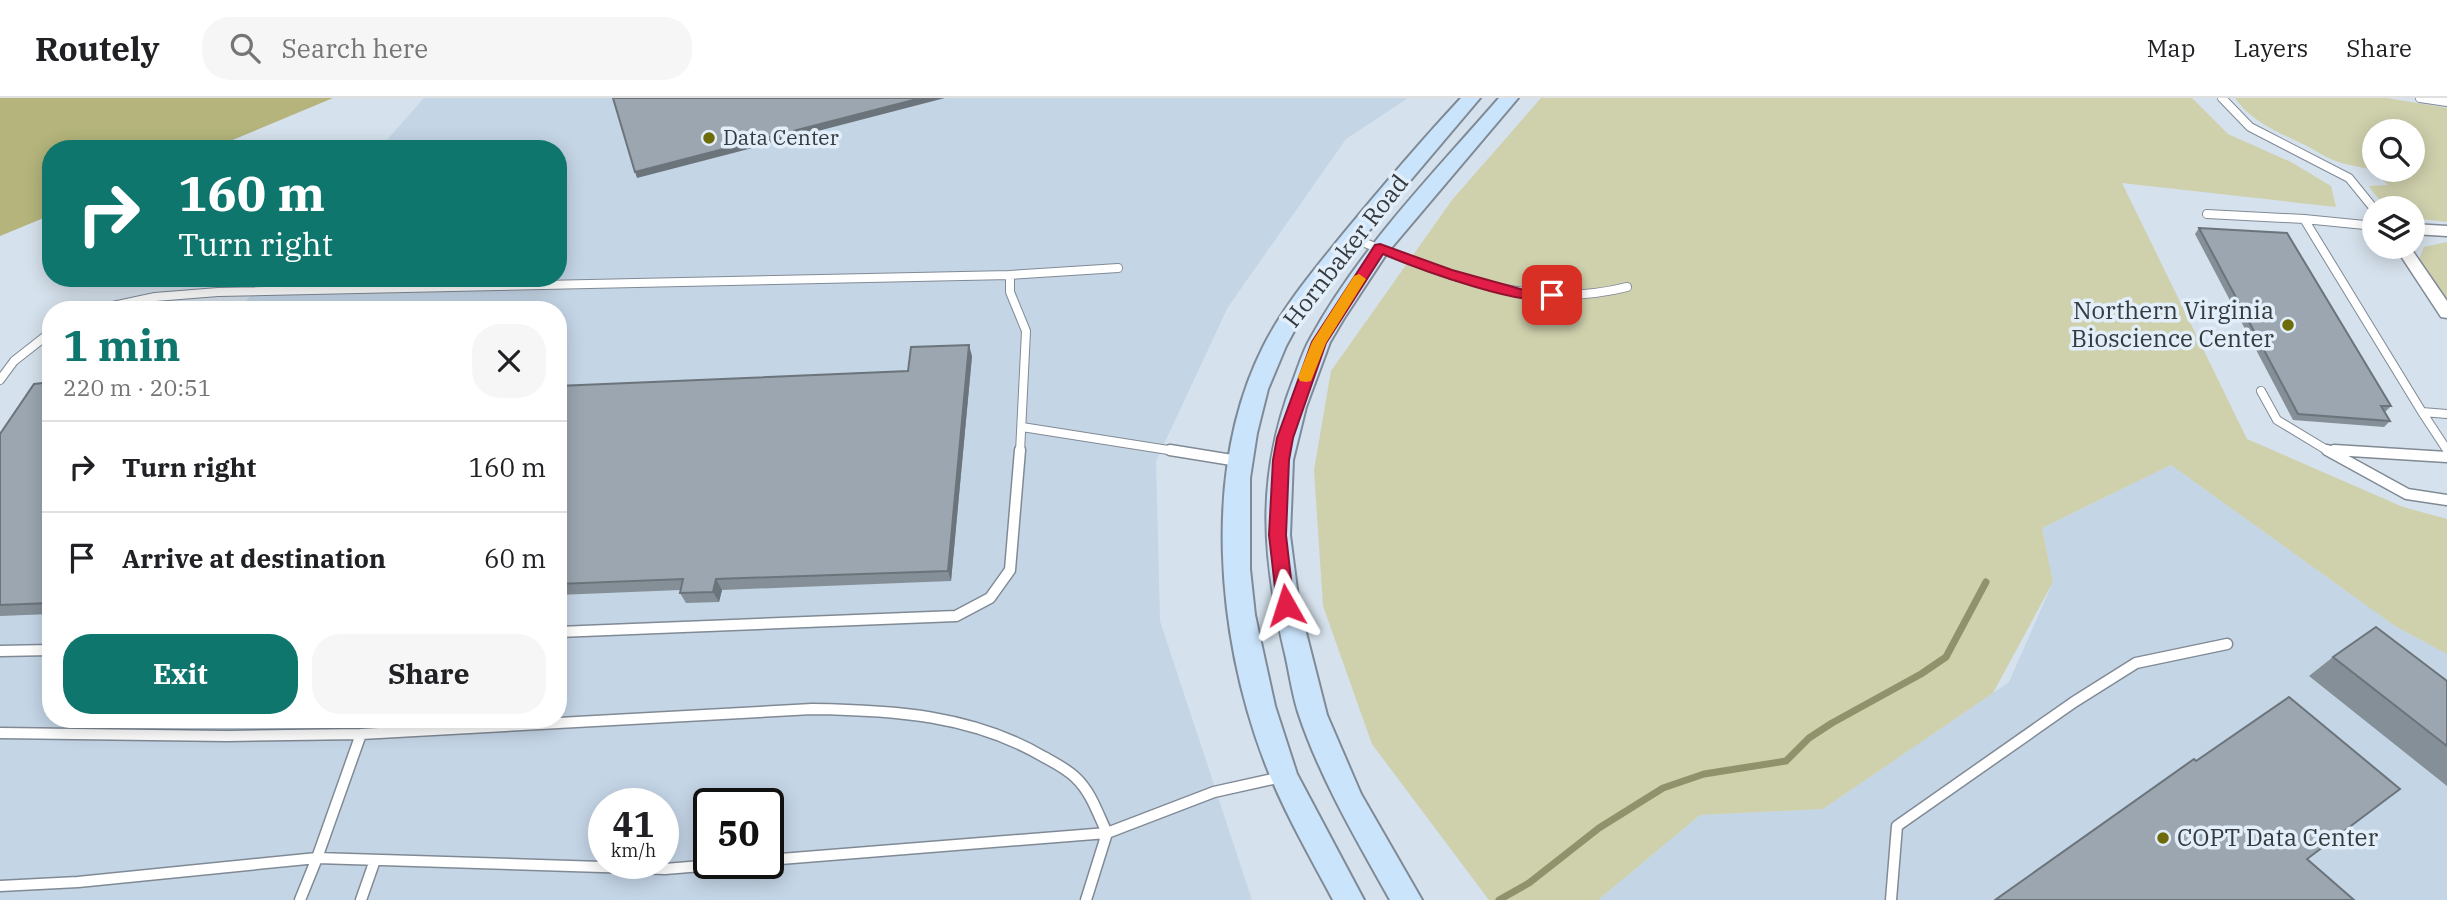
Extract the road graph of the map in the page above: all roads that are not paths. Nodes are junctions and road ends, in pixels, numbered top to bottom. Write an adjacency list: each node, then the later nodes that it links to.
1 (1471, 98): 12 (main road, Hornbaker Road)
2 (1509, 98): 13 (main road, Hornbaker Road)
3 (2222, 98): 6 (lane)
4 (2420, 98): 5 (lane)
5 (2447, 102)
6 (2364, 196)
7 (2207, 214): 8 (lane)
8 (2304, 219): 9 (lane); 25 (lane)
9 (2362, 225)
10 (2425, 230): 11 (street)
11 (2447, 231)
12 (1352, 238): 13 (lane); 31 (main road, Hornbaker Road)
13 (1380, 248): 19 (lane); 52 (main road, Hornbaker Road)
14 (2410, 259): 21 (street)
15 (1118, 268): 16 (lane)
16 (1010, 275): 17 (lane); 27 (lane)
17 (567, 285)
18 (451, 287): 20 (lane)
19 (1627, 287)
20 (123, 301)
21 (2447, 313)
22 (42, 339): 23 (lane)
23 (0, 380)
24 (2261, 391): 28 (lane)
25 (2422, 412): 26 (lane); 29 (lane)
26 (2447, 414)
27 (1022, 427): 31 (lane); 33 (lane)
28 (2325, 450): 30 (lane); 32 (lane)
29 (2447, 450)
30 (2447, 457)
31 (1239, 461): 41 (main road, Hornbaker Road)
32 (2447, 500)
33 (567, 632)
34 (2227, 644): 53 (lane)
35 (42, 650): 36 (lane)
36 (0, 651)
37 (567, 723): 42 (lane)
38 (473, 728): 40 (lane)
39 (0, 733): 40 (lane)
40 (361, 734): 43 (lane)
41 (1285, 777): 42 (lane); 51 (main road, Hornbaker Road)
42 (1107, 833): 44 (lane); 50 (lane)
43 (317, 858): 45 (lane); 47 (lane); 48 (lane)
44 (784, 859)
45 (375, 860): 46 (lane); 49 (lane)
46 (693, 867)
47 (0, 886)
48 (300, 900)
49 (361, 900)
50 (1086, 900)
51 (1349, 900)
52 (1407, 900)
53 (1891, 900)

